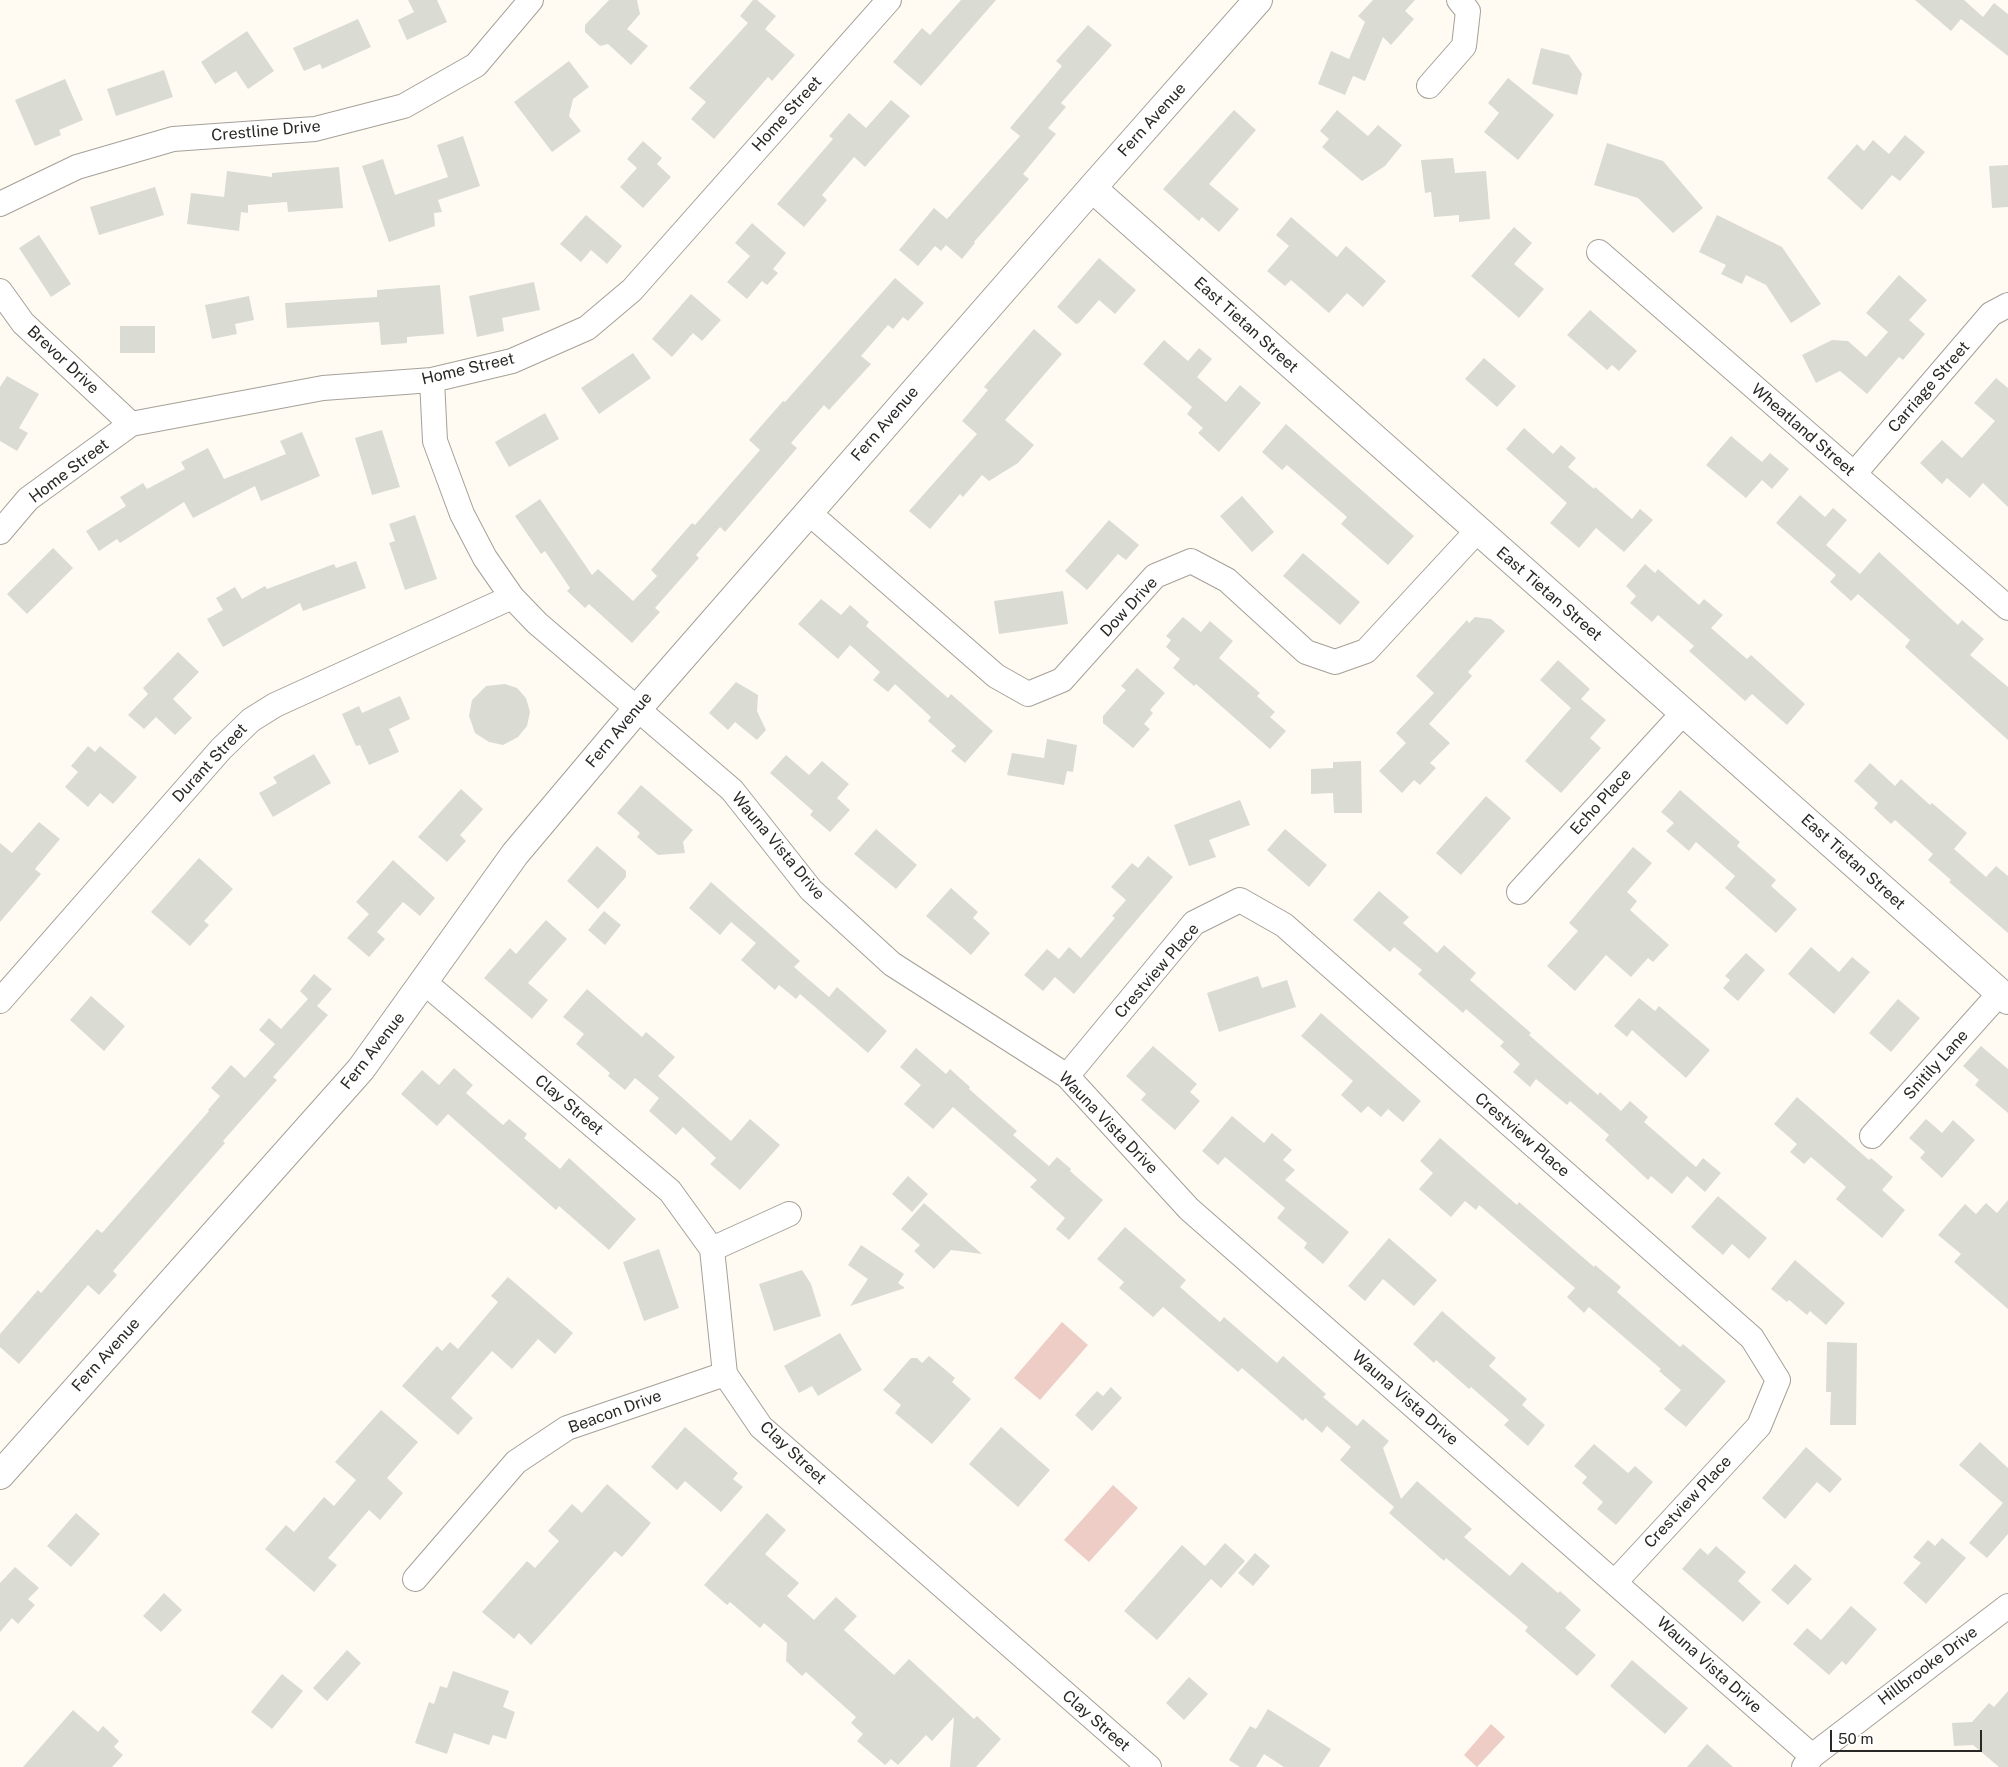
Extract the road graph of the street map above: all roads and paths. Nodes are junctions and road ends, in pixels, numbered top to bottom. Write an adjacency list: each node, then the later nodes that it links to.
1 (531, 0): 7 (street, Crestline Drive)
2 (889, 0): 11 (street, Home Street)
3 (1258, 0): 6 (main road, Fern Avenue)
4 (1459, 0): 5 (street)
5 (1429, 86)
6 (1092, 188): 14 (main road, Fern Avenue); 15 (main road, East Tietan Street)
7 (0, 204)
8 (1599, 252): 13 (street, Wheatland Street)
9 (0, 291): 12 (street, Brevor Drive)
10 (2008, 305): 13 (street, Carriage Street)
11 (432, 380): 12 (street, Home Street); 17 (street, Wauna Vista Drive)
12 (132, 424): 16 (street, Home Street)
13 (1854, 474): 18 (street, Wheatland Street)
14 (808, 512): 15 (street, Dow Drive); 19 (main road, Fern Avenue)
15 (1478, 531): 20 (main road, East Tietan Street)
16 (0, 532)
17 (512, 597): 19 (street, Wauna Vista Drive); 24 (street, Durant Street)
18 (2008, 608)
19 (638, 708): 22 (main road, Fern Avenue); 25 (street, Wauna Vista Drive)
20 (1684, 712): 21 (street, Echo Place); 23 (main road, East Tietan Street)
21 (1519, 892)
22 (424, 982): 28 (street, Clay Street); 30 (main road, Fern Avenue)
23 (2004, 996): 26 (street, Snitily Lane)
24 (0, 1001)
25 (1067, 1076): 32 (street, Wauna Vista Drive); 32 (street, Crestview Place)
26 (1872, 1136)
27 (789, 1214): 28 (street)
28 (712, 1249): 29 (street, Clay Street)
29 (725, 1374): 31 (street, Beacon Drive); 35 (street, Clay Street)
30 (0, 1475)
31 (415, 1579)
32 (1615, 1582): 34 (street, Wauna Vista Drive)
33 (2008, 1606): 34 (street, Hillbrooke Drive)
34 (1808, 1761)
35 (1149, 1767)

